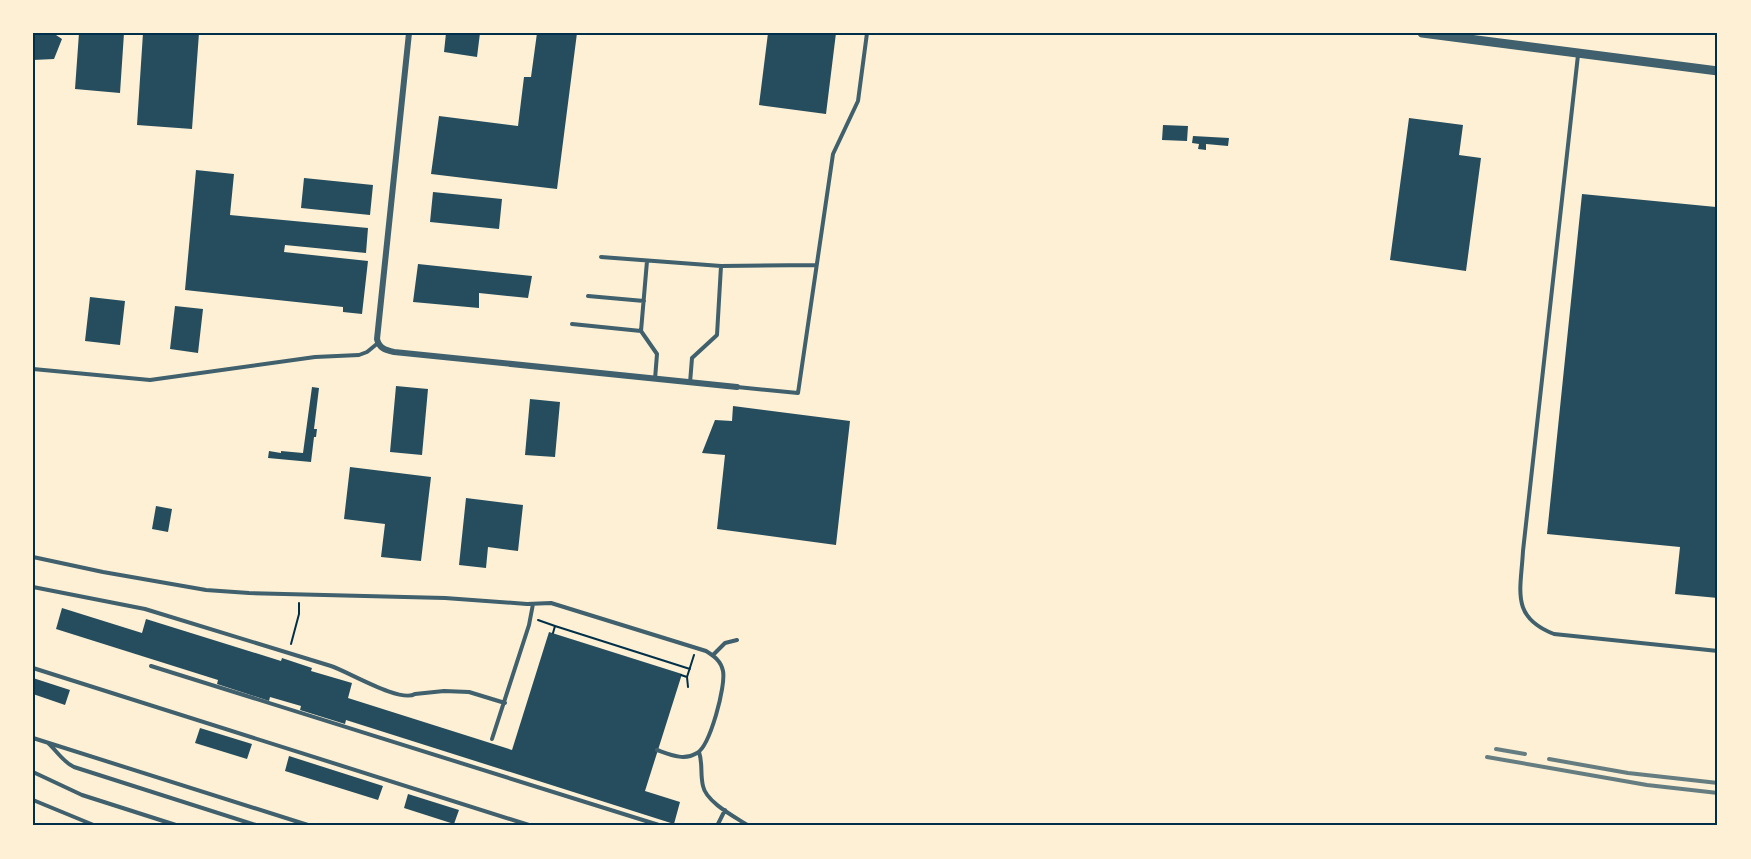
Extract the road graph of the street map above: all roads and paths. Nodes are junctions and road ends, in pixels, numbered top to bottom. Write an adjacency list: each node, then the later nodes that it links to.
1 (409, 33): 14 (street)
2 (867, 33): 8 (lane)
3 (1422, 33): 4 (street)
4 (1578, 53): 5 (street); 29 (lane)
5 (1718, 71)
6 (602, 257): 7 (lane)
7 (647, 261): 9 (lane); 11 (lane)
8 (816, 265): 9 (lane); 18 (lane)
9 (721, 266): 17 (lane)
10 (588, 296): 11 (lane)
11 (644, 301): 13 (lane)
12 (572, 324): 13 (lane)
13 (641, 331): 16 (lane)
14 (378, 343): 15 (lane); 16 (street)
15 (33, 369)
16 (655, 379): 17 (street)
17 (690, 383): 18 (street)
18 (737, 387)
19 (33, 557): 21 (lane)
20 (33, 587): 39 (lane)
21 (533, 604): 23 (lane); 30 (lane)
22 (299, 614): 27 (path)
23 (531, 617): 24 (path); 39 (lane)
24 (555, 626): 25 (path); 28 (path)
25 (553, 633)
26 (737, 640): 30 (lane)
27 (291, 646)
28 (630, 650): 32 (path); 35 (path)
29 (1718, 651)
30 (713, 655): 44 (lane)
31 (694, 656): 35 (path)
32 (629, 657)
33 (151, 666): 53 (lane)
34 (33, 668): 52 (lane)
35 (690, 669): 37 (path)
36 (681, 675): 37 (path)
37 (687, 677): 38 (path)
38 (688, 687)
39 (505, 703): 41 (lane)
40 (33, 738): 42 (lane)
41 (492, 739)
42 (47, 742): 50 (lane); 51 (lane)
43 (657, 750): 44 (lane)
44 (699, 752): 47 (lane)
45 (33, 772): 49 (lane)
46 (33, 800): 48 (lane)
47 (725, 810): 54 (lane); 55 (lane)
48 (96, 826)
49 (178, 826)
50 (259, 826)
51 (311, 826)
52 (532, 826)
53 (662, 826)
54 (717, 826)
55 (749, 826)

